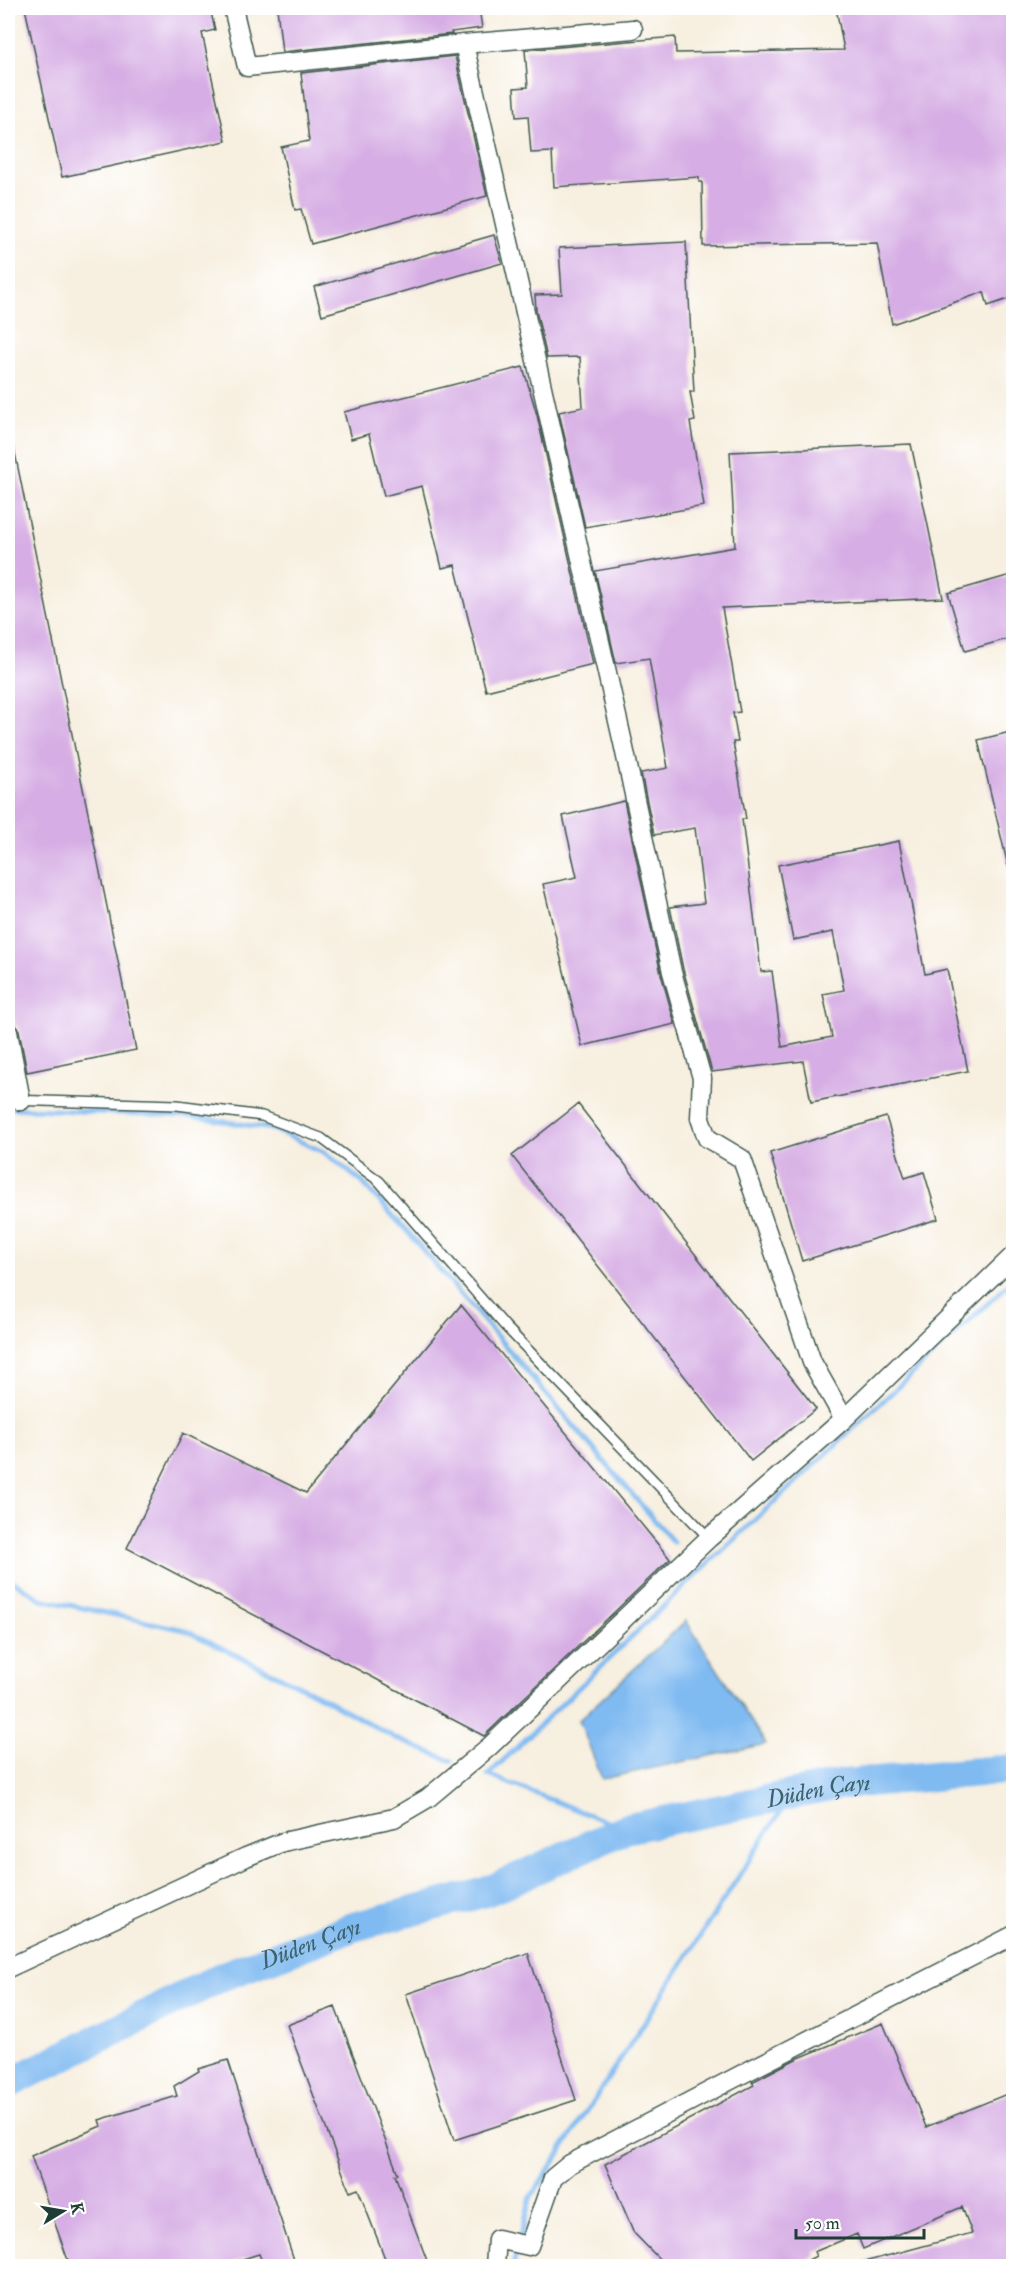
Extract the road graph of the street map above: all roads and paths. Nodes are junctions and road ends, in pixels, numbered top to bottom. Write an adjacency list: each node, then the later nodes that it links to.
1 (233, 8): 3 (street)
2 (633, 29): 3 (street)
3 (464, 44): 7 (street)
4 (8, 1032): 5 (street)
5 (14, 1101): 8 (lane)
6 (1014, 1255): 7 (street)
7 (844, 1419): 8 (street)
8 (709, 1538): 10 (street)
9 (1014, 1935): 11 (street)
10 (8, 1968)
11 (495, 2266)

